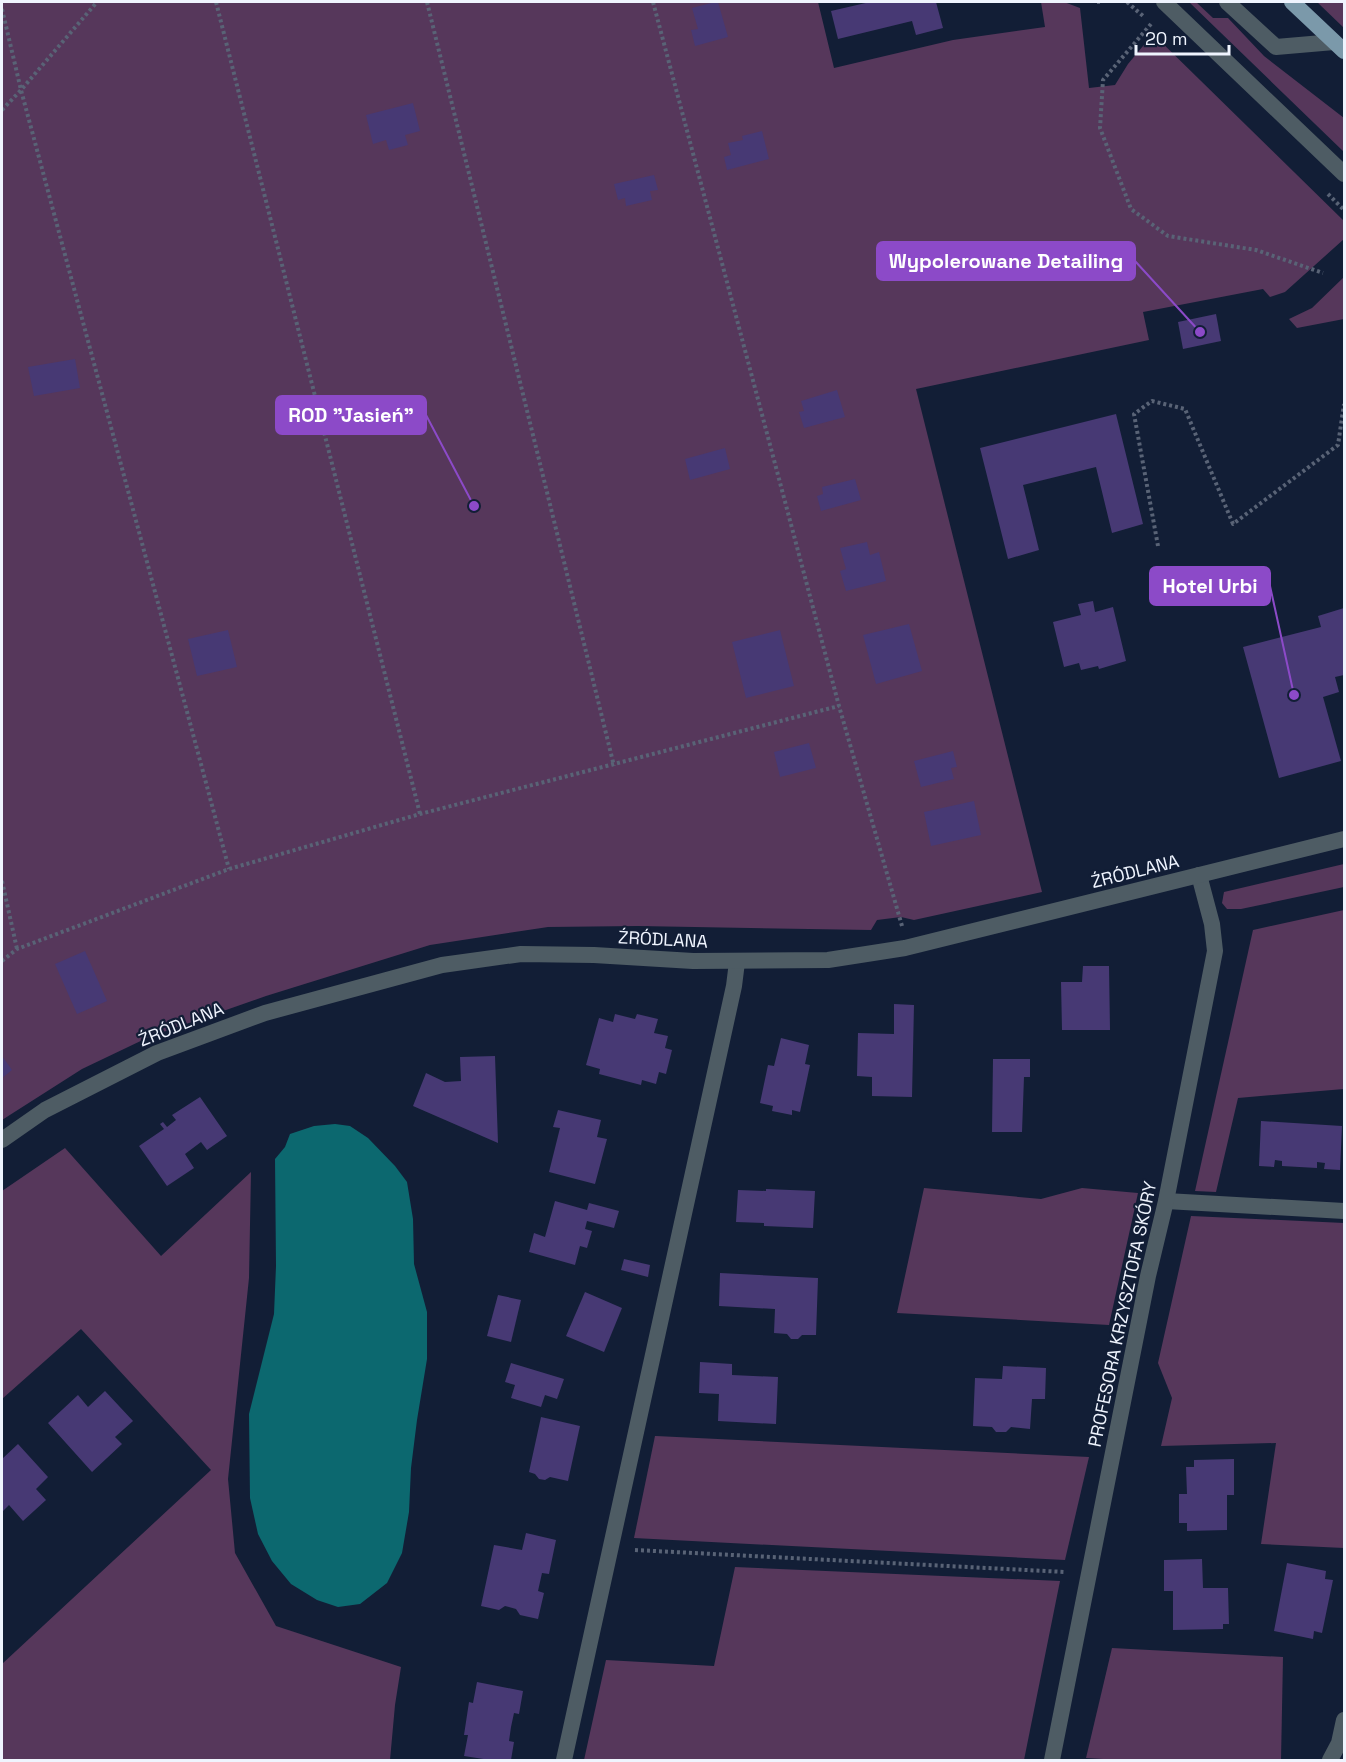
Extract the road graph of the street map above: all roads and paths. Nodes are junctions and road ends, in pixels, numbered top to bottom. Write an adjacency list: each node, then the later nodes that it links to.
1 (97, 2): 12 (path)
2 (216, 2): 20 (path)
3 (427, 2): 19 (path)
4 (653, 2): 18 (path)
5 (1097, 2): 6 (path)
6 (1103, 2)
7 (1227, 2): 11 (street)
8 (1293, 2): 11 (main road)
9 (1166, 3): 14 (street); 15 (path)
10 (2, 9): 12 (path)
11 (1339, 46)
12 (21, 90): 13 (path); 22 (path)
13 (2, 110)
14 (1344, 174)
15 (1323, 273)
16 (1344, 404): 17 (path)
17 (1158, 546)
18 (839, 706): 19 (path); 25 (path)
19 (614, 766): 20 (path)
20 (420, 814): 22 (path)
21 (1344, 839): 23 (street, ŹRÓDLANA)
22 (229, 869): 26 (path)
23 (1199, 875): 25 (street, ŹRÓDLANA); 30 (street, PROFESORA KRZYSZTOFA SKÓRY)
24 (2, 881): 26 (path)
25 (905, 948): 28 (street, ŹRÓDLANA)
26 (17, 949): 27 (path)
27 (2, 961)
28 (737, 962): 29 (street, ŹRÓDLANA); 32 (street)
29 (2, 1140)
30 (1166, 1201): 31 (street); 33 (street, PROFESORA KRZYSZTOFA SKÓRY)
31 (1344, 1211)
32 (610, 1549): 33 (path); 35 (street)
33 (1090, 1574): 36 (street, PROFESORA KRZYSZTOFA SKÓRY)
34 (1344, 1720): 37 (street)
35 (564, 1761)
36 (1052, 1761)
37 (1330, 1761)

